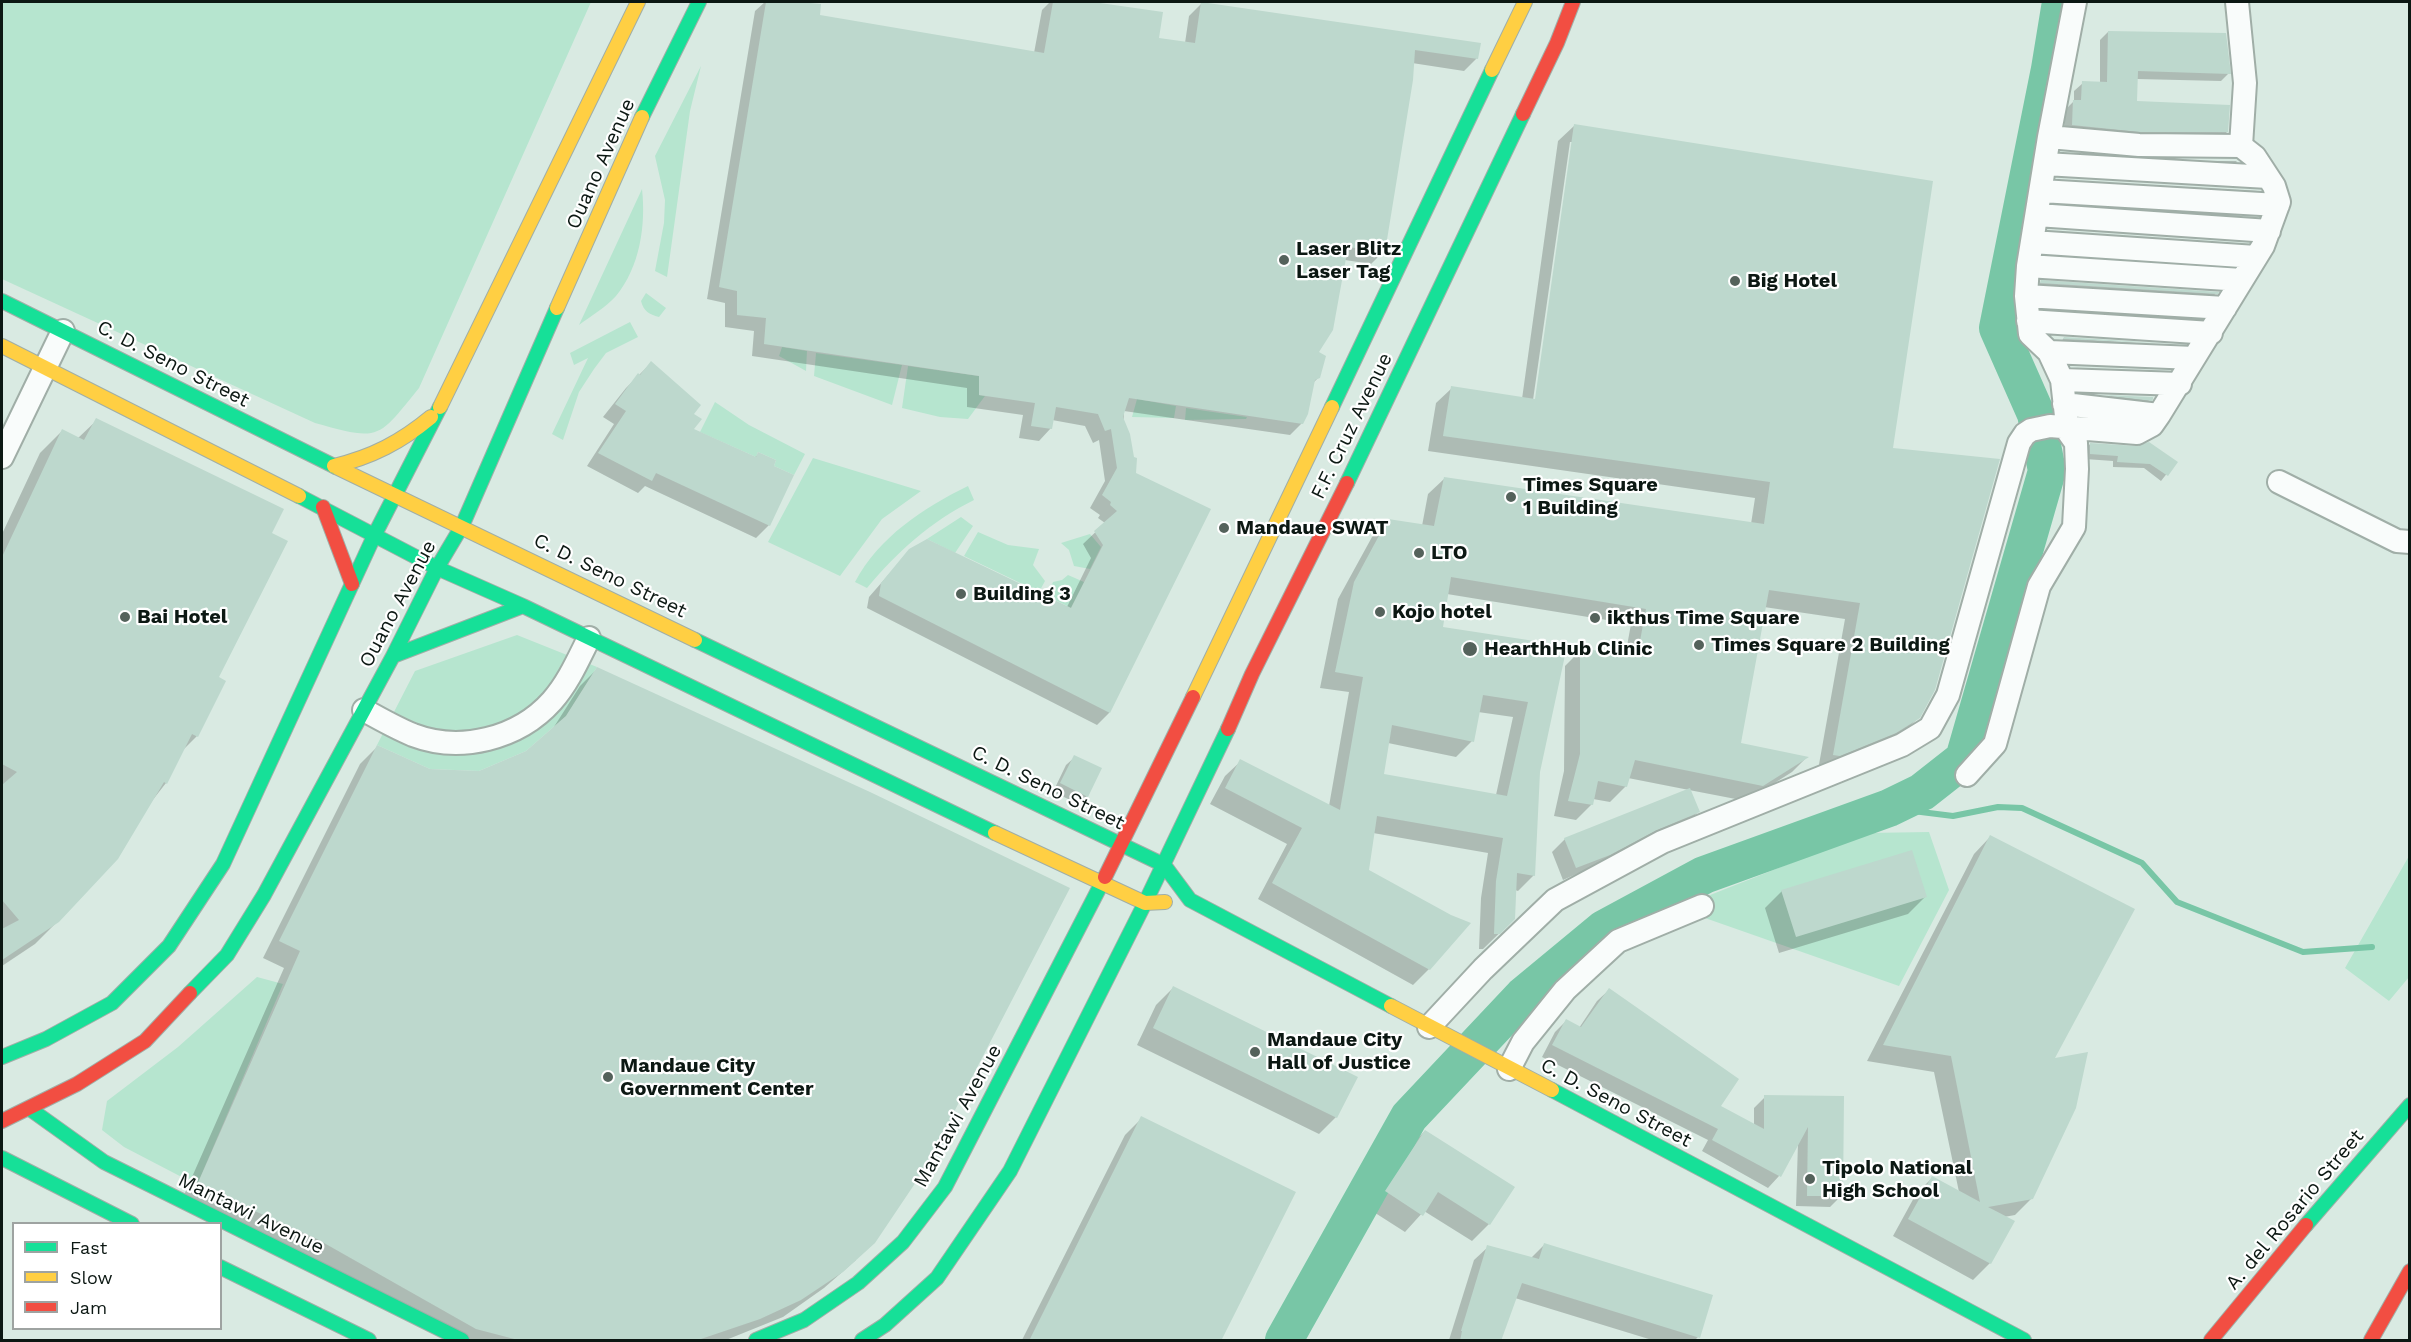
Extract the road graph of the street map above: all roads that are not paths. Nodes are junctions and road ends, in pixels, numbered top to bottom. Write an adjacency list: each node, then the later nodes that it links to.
1 (638, 2): 39 (main road, Ouano Avenue)
2 (699, 2): 47 (main road, Ouano Avenue)
3 (1525, 2): 57 (main road, F.F. Cruz Avenue)
4 (1573, 2): 58 (main road, F.F. Cruz Avenue)
5 (2074, 2): 7 (street)
6 (2237, 2): 9 (street)
7 (2049, 137): 8 (street); 10 (street)
8 (2139, 145): 9 (street); 11 (street)
9 (2241, 146): 12 (street)
10 (2045, 164): 11 (street); 13 (street)
11 (2140, 170): 12 (street); 14 (street)
12 (2268, 177): 15 (street)
13 (2041, 191): 14 (street); 16 (street)
14 (2140, 197): 15 (street); 17 (street)
15 (2278, 205): 18 (street)
16 (2037, 215): 17 (street); 19 (street)
17 (2141, 223): 18 (street); 20 (street)
18 (2269, 231): 21 (street)
19 (2032, 242): 20 (street); 22 (street)
20 (2142, 249): 21 (street); 23 (street)
21 (2256, 257): 24 (street)
22 (2028, 266): 23 (street); 25 (street)
23 (2138, 275): 24 (street); 27 (street)
24 (2242, 280): 28 (street)
25 (2026, 296): 27 (street); 29 (street)
26 (2, 301): 30 (main road, C. D. Seno Street)
27 (2140, 301): 28 (street)
28 (2225, 308): 31 (street)
29 (2028, 321): 31 (street); 33 (street)
30 (63, 331): 35 (street); 43 (main road, C. D. Seno Street)
31 (2211, 333): 34 (street)
32 (2, 346): 35 (main road)
33 (2049, 352): 34 (street); 36 (street)
34 (2194, 358): 37 (street)
35 (45, 368): 42 (street); 46 (main road)
36 (2061, 380): 37 (street); 38 (street)
37 (2180, 384): 40 (street)
38 (2064, 404): 40 (street); 41 (street)
39 (437, 412): 43 (main road); 45 (main road, Ouano Avenue)
40 (2159, 416): 41 (street)
41 (2048, 427): 56 (street); 63 (street)
42 (2, 457)
43 (334, 466): 45 (main road, C. D. Seno Street)
44 (2279, 482): 49 (street)
45 (396, 495): 47 (main road, C. D. Seno Street); 48 (main road, Ouano Avenue)
46 (322, 507): 48 (main road); 51 (main road)
47 (462, 526): 50 (main road, Ouano Avenue); 57 (main road, C. D. Seno Street)
48 (375, 534): 50 (main road); 51 (main road, Ouano Avenue)
49 (2409, 542)
50 (437, 568): 52 (main road); 54 (main road, Ouano Avenue)
51 (352, 584): 64 (main road, Ouano Avenue)
52 (523, 606): 53 (main road); 54 (main road)
53 (589, 638): 55 (street); 59 (main road)
54 (393, 656): 55 (main road, Ouano Avenue)
55 (364, 710): 67 (main road, Ouano Avenue)
56 (1967, 776)
57 (1122, 845): 58 (main road, C. D. Seno Street); 59 (main road, Mantawi Avenue)
58 (1164, 865): 60 (main road, C. D. Seno Street); 61 (main road)
59 (1102, 884): 61 (main road); 75 (main road, Mantawi Avenue)
60 (1190, 900): 61 (main road); 63 (main road, C. D. Seno Street)
61 (1145, 903): 76 (main road)
62 (1702, 906): 65 (street)
63 (1437, 1031): 65 (main road, C. D. Seno Street)
64 (2, 1057)
65 (1500, 1064): 77 (main road, C. D. Seno Street)
66 (2409, 1105): 78 (main road, A. del Rosario Street)
67 (30, 1109): 68 (main road, Ouano Avenue); 74 (main road, Mantawi Avenue)
68 (2, 1121)
69 (2, 1158): 70 (main road)
70 (128, 1222)
71 (222, 1268): 73 (main road)
72 (2409, 1271): 79 (main road)
73 (369, 1341)
74 (462, 1341)
75 (756, 1341)
76 (862, 1341)
77 (2024, 1341)
78 (2211, 1341)
79 (2371, 1341)

